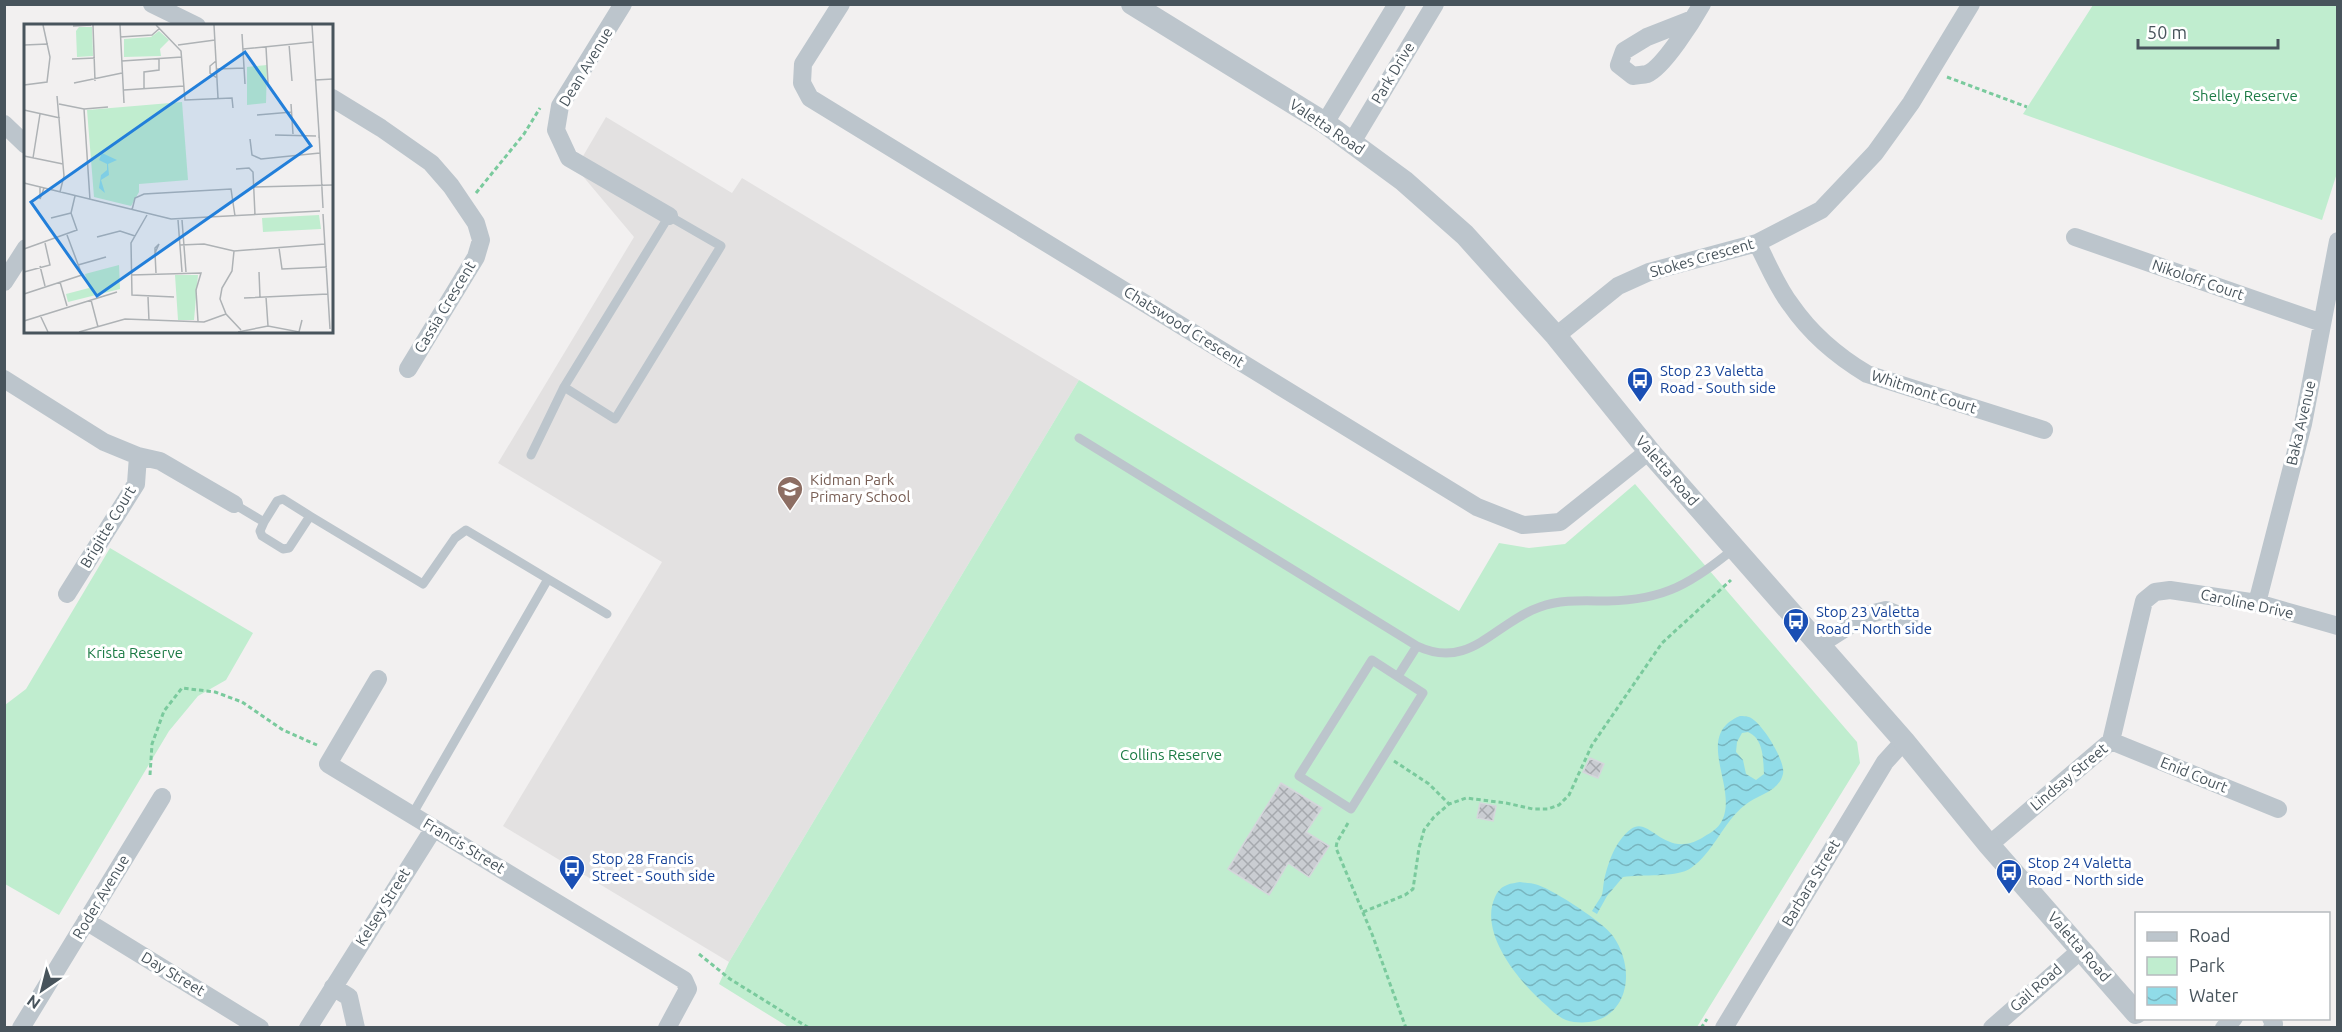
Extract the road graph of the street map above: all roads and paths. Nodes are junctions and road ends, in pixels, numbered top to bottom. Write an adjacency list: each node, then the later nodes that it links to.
1 (152, 4): 8 (street)
2 (623, 4): 18 (street, Dean Avenue)
3 (841, 4): 31 (street, Chatswood Crescent)
4 (1132, 4): 13 (street, Valetta Road)
5 (1397, 4): 13 (street)
6 (1435, 4): 15 (street, Park Drive)
7 (1971, 4): 9 (street, Stokes Crescent)
8 (193, 24)
9 (1931, 71): 12 (path); 21 (street, Stokes Crescent)
10 (333, 99): 17 (street, Cassia Crescent)
11 (540, 107): 17 (path)
12 (2027, 107)
13 (1325, 123): 15 (street, Valetta Road)
14 (4, 124): 16 (street)
15 (1352, 142): 25 (street, Valetta Road)
16 (24, 143)
17 (463, 204): 26 (street, Cassia Crescent)
18 (669, 216): 28 (lane); 28 (lane)
19 (2075, 237): 24 (street, Nikoloff Court)
20 (2337, 241): 24 (street, Baka Avenue)
21 (1757, 243): 25 (street, Stokes Crescent); 29 (street, Whitmont Court)
22 (24, 251): 23 (street)
23 (4, 282)
24 (2322, 322): 42 (street, Baka Avenue)
25 (1556, 336): 31 (street, Valetta Road)
26 (408, 369)
27 (4, 379): 33 (street)
28 (564, 387): 32 (lane)
29 (2044, 430)
30 (1079, 438): 47 (lane)
31 (1649, 451): 37 (street, Valetta Road)
32 (531, 454)
33 (138, 456): 34 (street); 41 (street, Brigitte Court)
34 (234, 504): 36 (lane)
35 (310, 516): 36 (lane); 36 (lane); 38 (lane)
36 (264, 522)
37 (1735, 548): 46 (street, Valetta Road); 47 (lane)
38 (548, 579): 43 (lane); 59 (lane)
39 (1731, 580): 56 (path)
40 (2155, 592): 42 (street, Caroline Drive); 51 (street, Lindsay Street)
41 (67, 594)
42 (2257, 603): 45 (street, Caroline Drive)
43 (607, 614)
44 (1909, 620): 46 (street)
45 (2337, 626)
46 (1819, 645): 50 (street, Valetta Road)
47 (1417, 646): 48 (lane)
48 (1398, 675): 57 (lane); 57 (lane)
49 (378, 679): 59 (street, Francis Street)
50 (1904, 741): 61 (street, Valetta Road); 75 (street, Barbara Street)
51 (2111, 741): 58 (street, Enid Court); 61 (street, Lindsay Street)
52 (321, 748): 54 (path)
53 (1393, 760): 56 (path)
54 (150, 775)
55 (162, 796): 63 (street, Roder Avenue)
56 (1449, 804): 62 (path)
57 (1351, 809): 62 (path)
58 (2278, 809)
59 (412, 815): 60 (street, Francis Street)
60 (434, 828): 66 (street, Kelsey Street); 72 (street, Francis Street)
61 (1989, 845): 64 (street, Valetta Road)
62 (1363, 912): 74 (path)
63 (86, 921): 68 (street, Roder Avenue); 69 (street, Day Street)
64 (2081, 950): 67 (street, Valetta Road); 76 (street, Gail Road)
65 (699, 954): 73 (path)
66 (333, 987): 70 (street, Kelsey Street); 71 (street)
67 (2135, 1011)
68 (21, 1028)
69 (260, 1028)
70 (308, 1028)
71 (356, 1028)
72 (667, 1028)
73 (809, 1028)
74 (1406, 1028)
75 (1724, 1028)
76 (1992, 1028)

